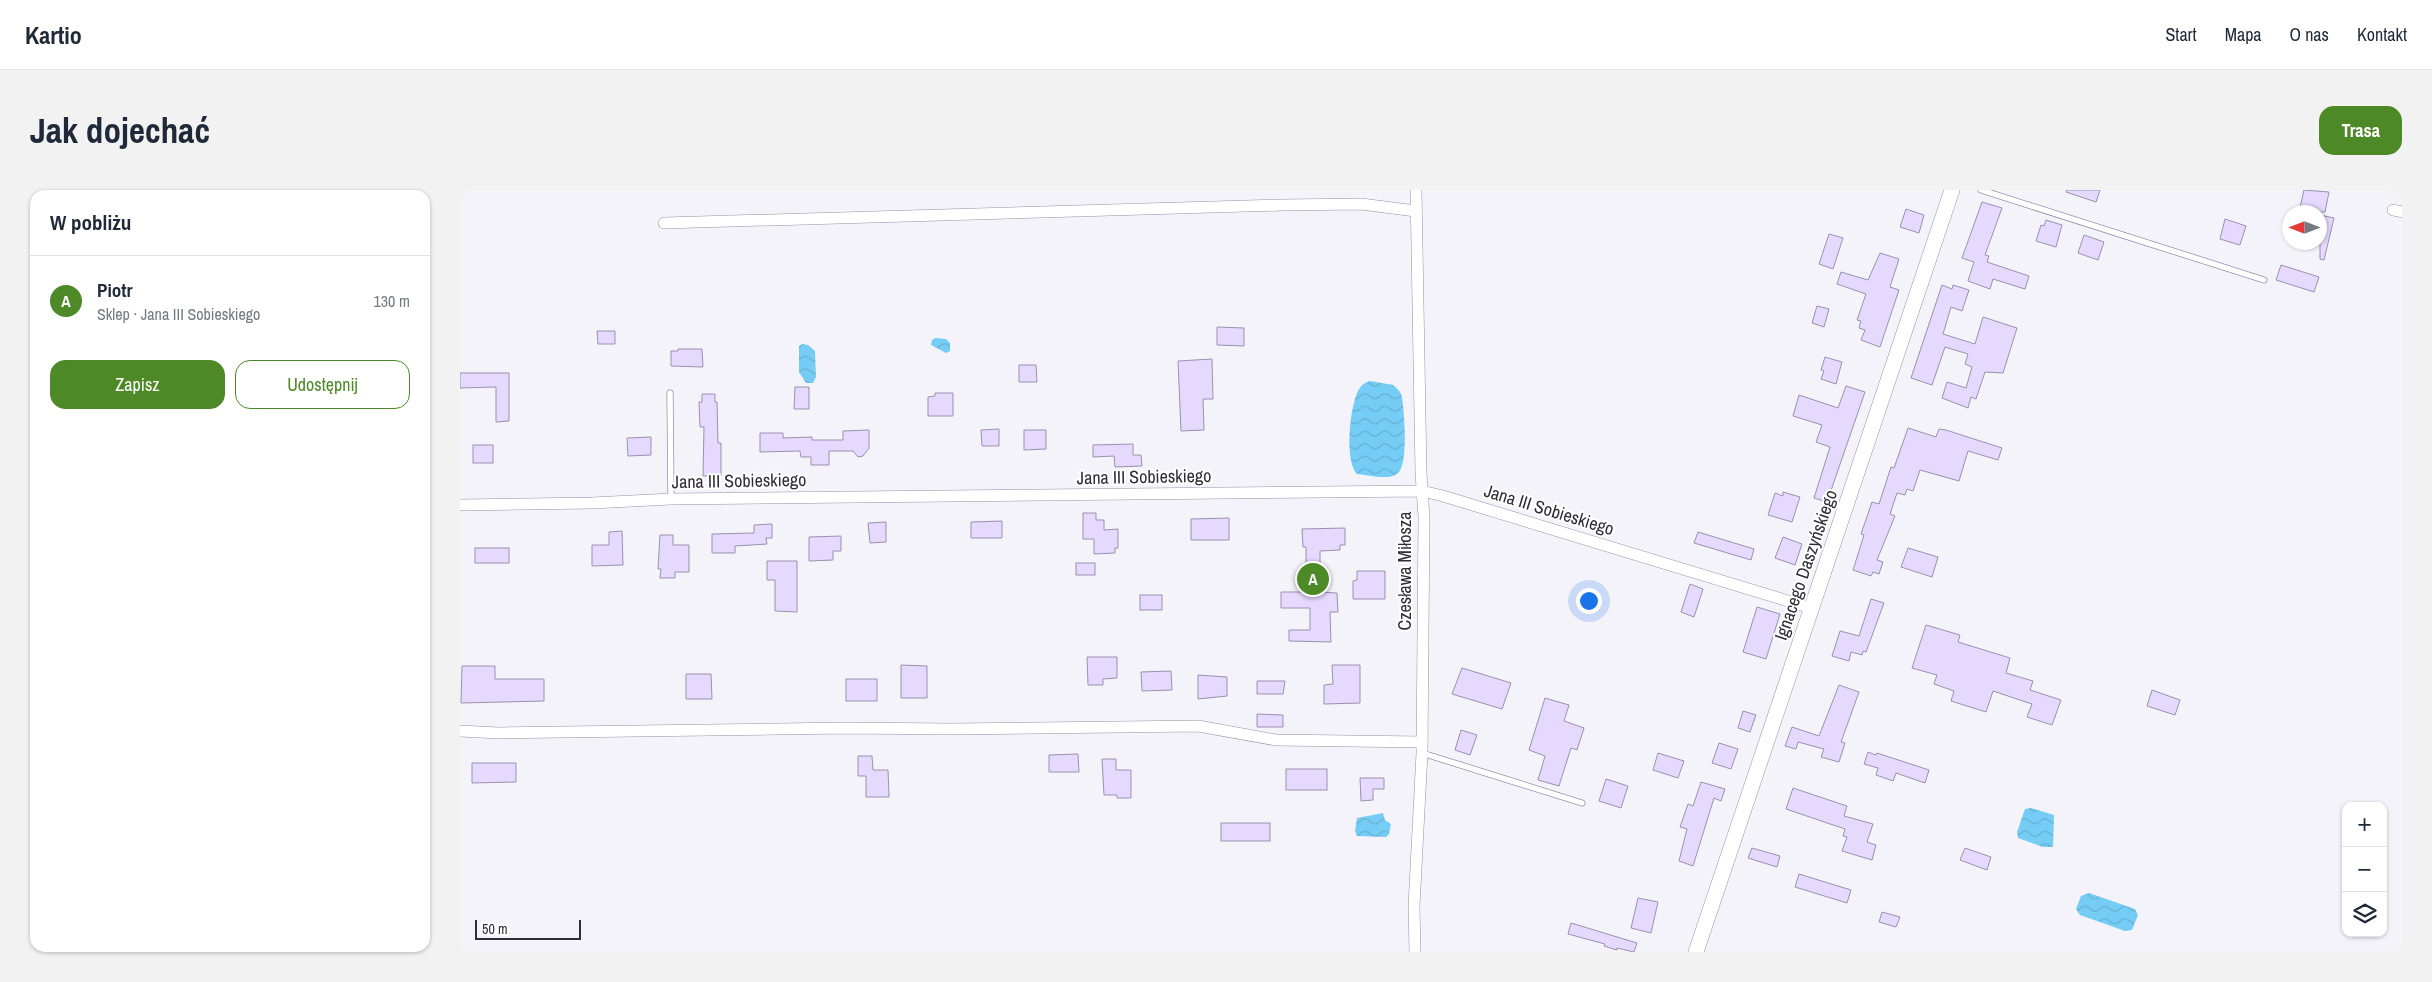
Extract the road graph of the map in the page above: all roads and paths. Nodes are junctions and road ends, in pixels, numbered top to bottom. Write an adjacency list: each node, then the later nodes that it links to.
1 (1416, 190): 4 (street, Czesława Miłosza)
2 (1952, 190): 11 (street, Ignacego Daszyńskiego)
3 (1981, 190): 6 (lane)
4 (1416, 211): 5 (street); 8 (street, Czesława Miłosza)
5 (664, 223)
6 (2264, 280)
7 (670, 393): 9 (lane)
8 (1422, 491): 9 (street, Jana III Sobieskiego); 11 (street, Jana III Sobieskiego); 13 (street, Czesława Miłosza)
9 (672, 499): 10 (street, Jana III Sobieskiego)
10 (460, 505)
11 (1811, 608): 16 (street, Ignacego Daszyńskiego)
12 (460, 731): 13 (street)
13 (1422, 747): 14 (lane); 15 (street, Czesława Miłosza)
14 (1582, 803)
15 (1415, 952)
16 (1696, 952)

